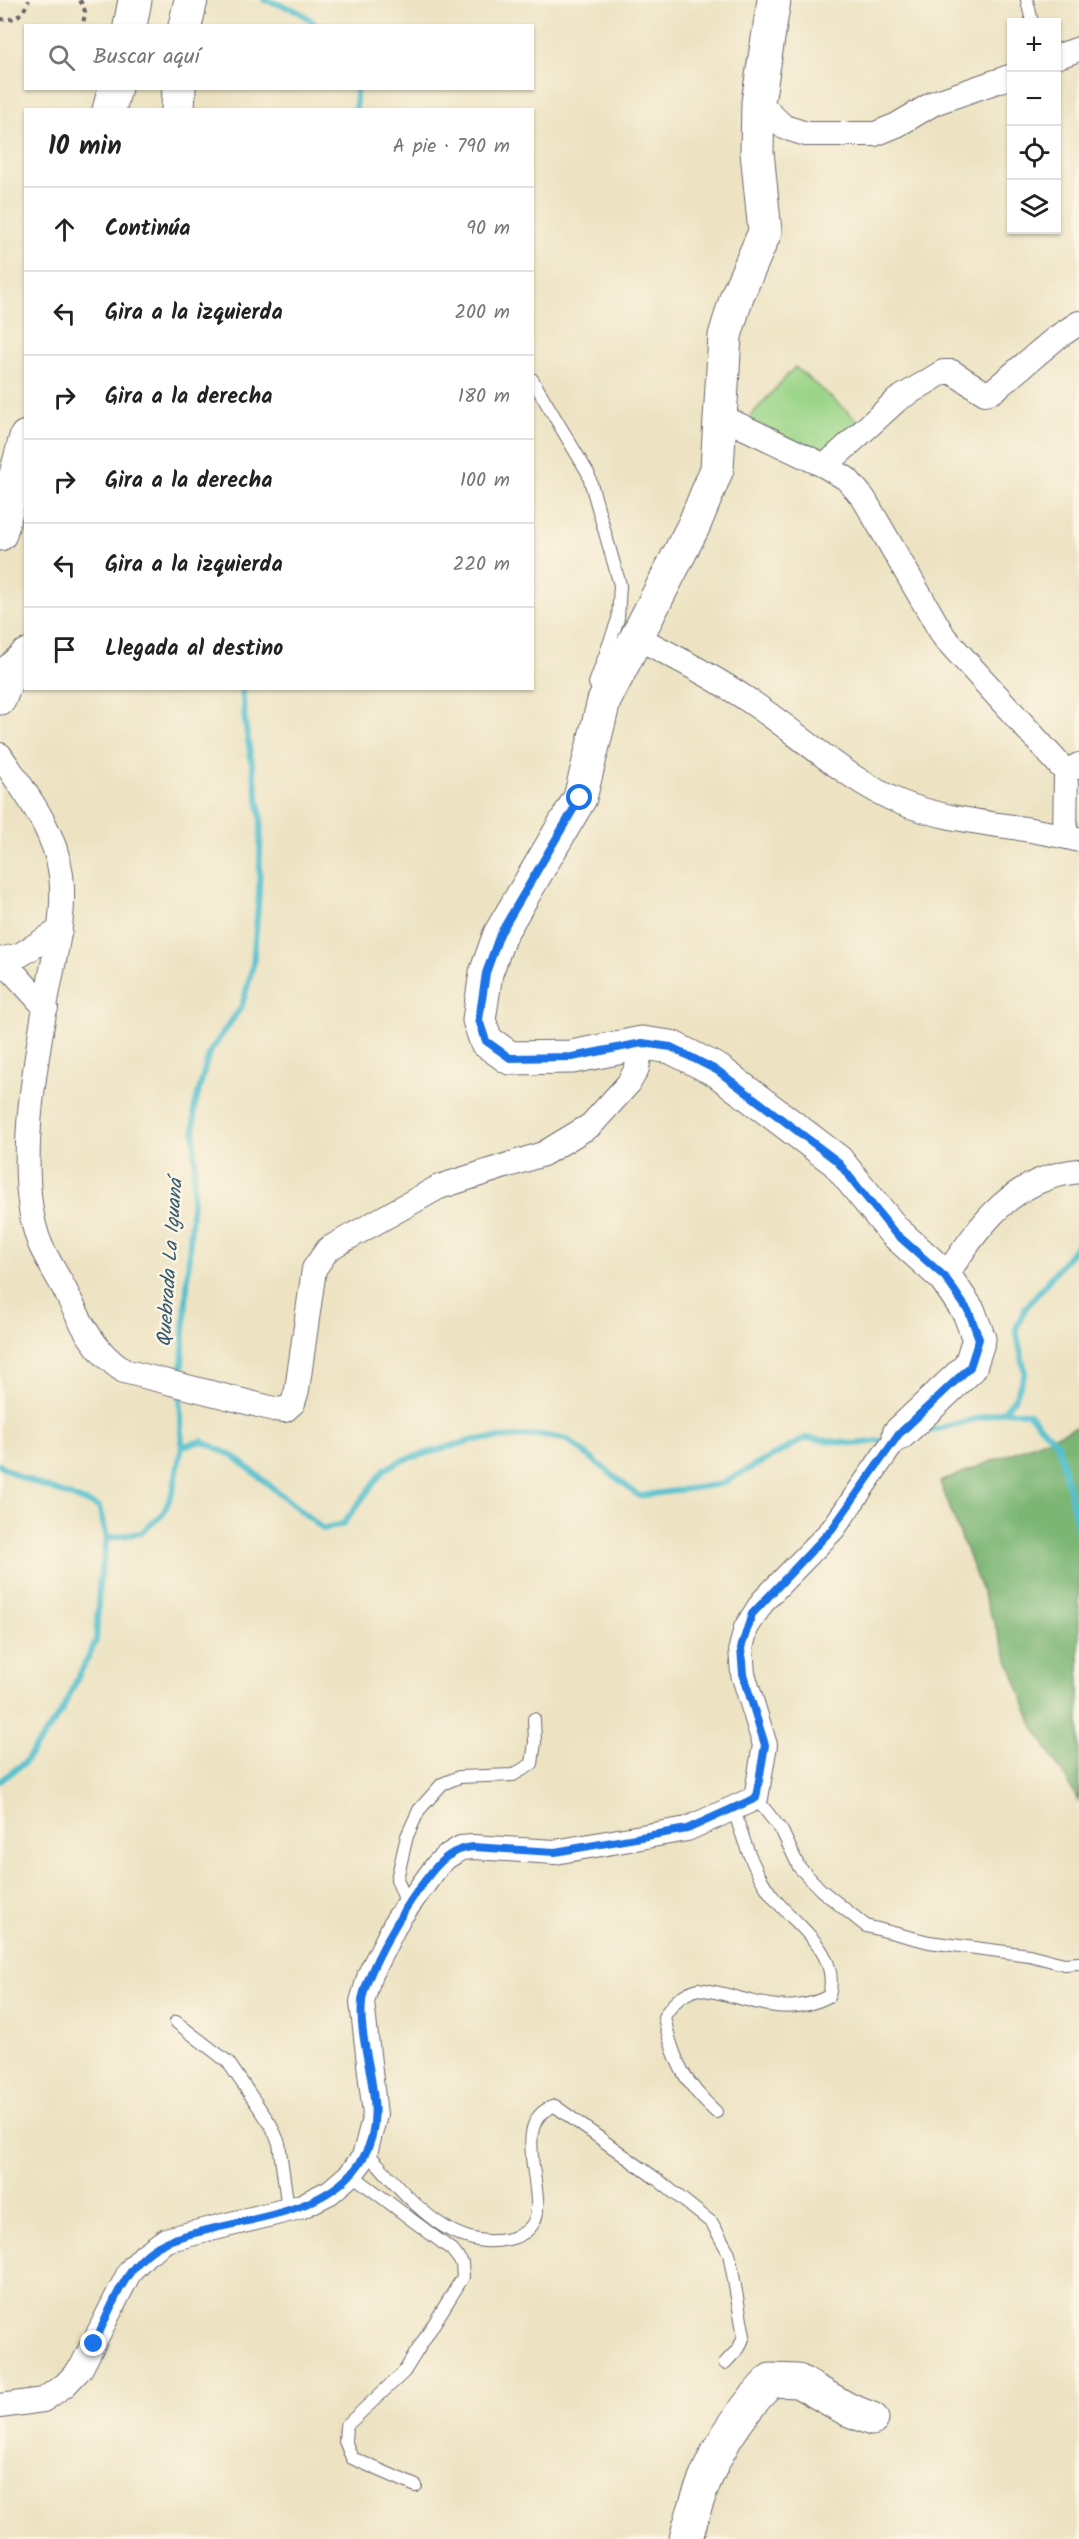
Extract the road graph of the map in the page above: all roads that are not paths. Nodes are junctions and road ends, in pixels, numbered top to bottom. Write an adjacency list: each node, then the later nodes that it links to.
1 (135, 0): 6 (main road)
2 (191, 0): 7 (main road)
3 (774, 0): 13 (main road)
4 (1027, 0): 5 (lane)
5 (1031, 18)
6 (130, 24)
7 (185, 24)
8 (1079, 49): 9 (street)
9 (1061, 55)
10 (1007, 77): 13 (street)
11 (114, 90): 14 (main road)
12 (178, 90): 15 (main road)
13 (758, 102): 18 (main road)
14 (110, 108)
15 (178, 108)
16 (1079, 323): 20 (street)
17 (534, 382): 23 (lane)
18 (722, 417): 20 (street); 22 (main road)
19 (24, 444): 21 (main road)
20 (825, 466): 25 (street)
21 (0, 534)
22 (636, 637): 23 (main road); 26 (street)
23 (604, 701): 30 (main road)
24 (0, 755): 27 (street)
25 (1073, 769): 26 (street)
26 (1072, 838)
27 (60, 930): 28 (street); 29 (street)
28 (1, 960): 29 (street)
29 (46, 1008): 30 (street)
30 (642, 1043): 32 (main road)
31 (1079, 1171): 32 (street)
32 (945, 1277): 33 (main road)
33 (895, 1439): 35 (street)
34 (534, 1719): 37 (lane)
35 (756, 1798): 36 (street); 38 (lane)
36 (733, 1807): 37 (street); 40 (lane)
37 (408, 1907): 41 (street)
38 (1079, 1963)
39 (176, 2022): 43 (lane)
40 (716, 2112)
41 (366, 2151): 42 (street); 44 (lane)
42 (351, 2174): 43 (street); 47 (lane)
43 (288, 2209): 45 (street)
44 (725, 2363)
45 (0, 2406)
46 (872, 2419): 48 (main road)
47 (416, 2486)
48 (686, 2539)

